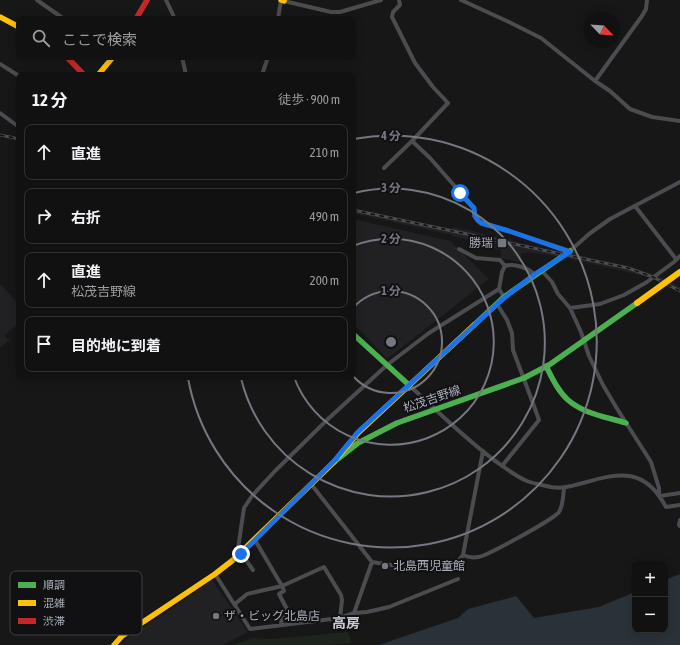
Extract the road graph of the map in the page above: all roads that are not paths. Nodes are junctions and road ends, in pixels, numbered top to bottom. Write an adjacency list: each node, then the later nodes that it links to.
1 (37, 0): 9 (street)
2 (147, 0): 10 (main road)
3 (166, 0): 11 (street)
4 (381, 0): 8 (street)
5 (400, 0): 29 (street)
6 (461, 0): 25 (street)
7 (647, 0): 25 (street)
8 (283, 1): 12 (street)
9 (60, 16)
10 (138, 16)
11 (174, 16)
12 (279, 16)
13 (0, 17): 14 (main road)
14 (16, 25)
15 (71, 60): 20 (main road)
16 (110, 60): 21 (main road)
17 (183, 60): 22 (street)
18 (267, 60): 23 (street)
19 (0, 64): 24 (street)
20 (81, 72)
21 (100, 72)
22 (185, 72)
23 (263, 72)
24 (16, 74)
25 (595, 81): 27 (street)
26 (0, 113): 28 (street)
27 (680, 121)
28 (16, 125)
29 (412, 141): 30 (street); 34 (street)
30 (384, 168)
31 (680, 182): 32 (street)
32 (635, 206): 34 (street); 35 (street)
33 (459, 249): 36 (street)
34 (570, 252): 37 (main road)
35 (678, 257): 43 (street)
36 (505, 266): 39 (street); 40 (street)
37 (542, 271): 39 (main road); 43 (street)
38 (680, 272): 45 (main road, 松茂吉野線, bridge)
39 (535, 274): 41 (main road)
40 (499, 289): 41 (street); 46 (street)
41 (504, 298): 42 (main road)
42 (497, 304): 48 (street); 49 (main road)
43 (570, 308): 45 (street)
44 (356, 337): 46 (main road)
45 (584, 340): 47 (main road, 松茂吉野線); 51 (street)
46 (387, 365): 49 (main road); 63 (street)
47 (546, 366): 48 (main road, 松茂吉野線); 51 (main road)
48 (524, 378): 50 (main road, 松茂吉野線); 54 (street)
49 (409, 385): 50 (street); 53 (main road)
50 (435, 410): 52 (street); 53 (main road, 松茂吉野線)
51 (626, 423): 58 (street)
52 (483, 451): 54 (street); 64 (street)
53 (334, 461): 55 (main road, 松茂吉野線)
54 (502, 466): 56 (street)
55 (311, 484): 62 (main road, 松茂吉野線); 65 (street)
56 (564, 489): 58 (street); 64 (street)
57 (680, 493): 58 (street)
58 (660, 496): 59 (street)
59 (680, 505)
60 (680, 520): 61 (street)
61 (680, 526)
62 (255, 540): 63 (main road, 松茂吉野線); 69 (street)
63 (239, 555): 66 (street); 67 (main road, 松茂吉野線)
64 (463, 555): 65 (street)
65 (372, 562): 71 (street)
66 (253, 570)
67 (215, 574): 70 (street); 73 (main road, 松茂吉野線)
68 (458, 579): 71 (street)
69 (282, 586): 70 (street); 72 (street); 74 (street)
70 (235, 604): 74 (street)
71 (354, 613): 72 (street)
72 (340, 618): 74 (street)
73 (142, 623)
74 (281, 625)
75 (124, 635): 76 (main road, 松茂吉野線)
76 (114, 645)

